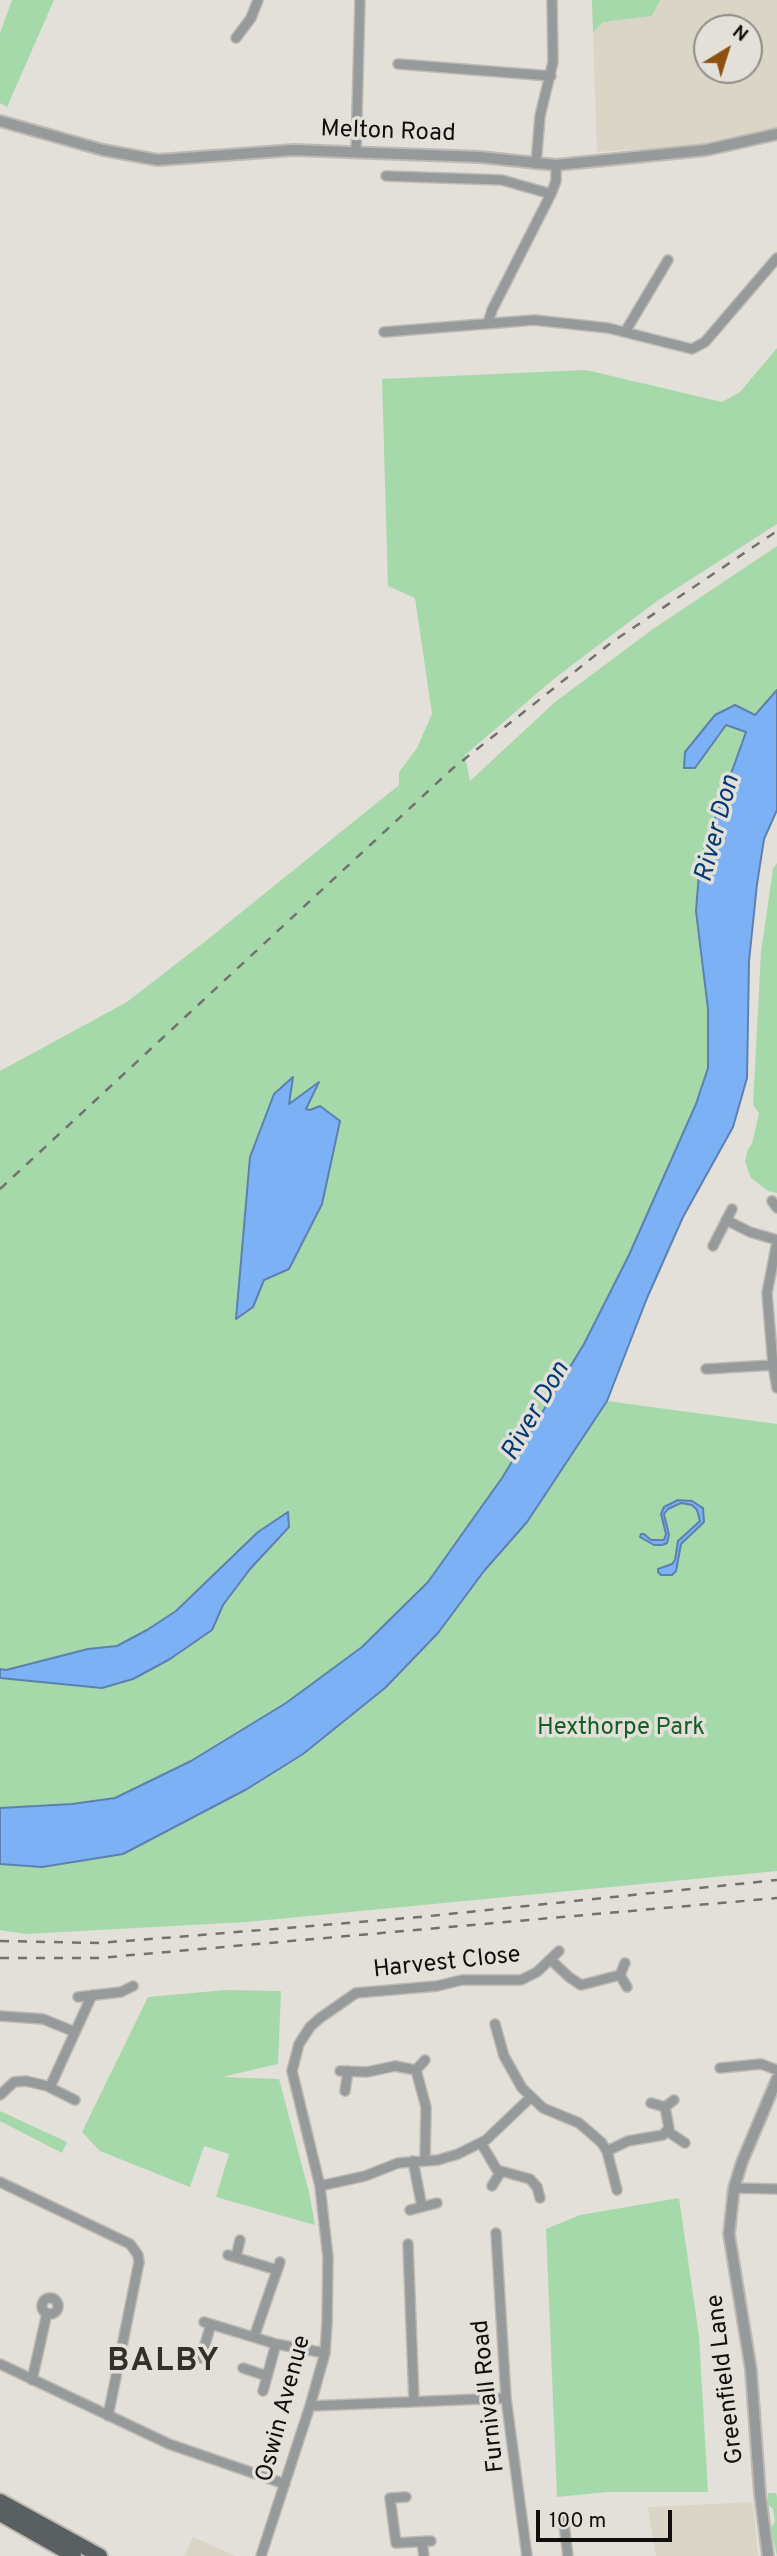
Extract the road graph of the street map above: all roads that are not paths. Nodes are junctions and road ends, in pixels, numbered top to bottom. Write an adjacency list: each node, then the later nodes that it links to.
1 (258, 0): 4 (street)
2 (360, 0): 9 (street)
3 (552, 0): 6 (street)
4 (236, 38)
5 (398, 64): 6 (street)
6 (551, 76): 10 (street)
7 (0, 121): 9 (street, Melton Road)
8 (777, 134): 11 (street, Melton Road)
9 (356, 152): 10 (street, Melton Road)
10 (536, 164): 11 (street, Melton Road)
11 (556, 165): 13 (street)
12 (386, 176): 13 (street, Melton Road)
13 (551, 194): 16 (street)
14 (777, 258): 18 (street)
15 (668, 260): 18 (street)
16 (488, 323): 17 (street); 18 (street)
17 (384, 332)
18 (625, 332)
19 (732, 1209): 20 (street)
20 (726, 1220): 21 (street); 22 (street)
21 (777, 1241): 23 (street)
22 (713, 1246)
23 (773, 1365): 24 (street); 25 (street)
24 (706, 1369)
25 (777, 1388)
26 (559, 1951): 27 (street, Harvest Close)
27 (551, 1959): 29 (street, Harvest Close); 60 (street, Harvest Close)
28 (625, 1964): 29 (street)
29 (620, 1976): 31 (street)
30 (133, 1986): 32 (street)
31 (627, 1987)
32 (92, 1995): 33 (street); 36 (street)
33 (78, 1997)
34 (0, 2016): 36 (street)
35 (495, 2024): 38 (street)
36 (75, 2032): 44 (street)
37 (513, 2039): 38 (street)
38 (500, 2042): 47 (street)
39 (425, 2060): 41 (street)
40 (720, 2068): 42 (street)
41 (416, 2070): 45 (street); 57 (street)
42 (777, 2070)
43 (777, 2079): 62 (street, Greenfield Lane)
44 (50, 2087): 46 (street); 48 (street)
45 (345, 2091)
46 (0, 2095)
47 (530, 2098): 53 (street); 55 (street)
48 (75, 2100)
49 (674, 2100): 51 (street)
50 (651, 2103): 51 (street)
51 (665, 2107): 52 (street)
52 (667, 2132): 54 (street); 55 (street)
53 (481, 2143): 57 (street); 58 (street)
54 (685, 2143)
55 (607, 2151): 64 (street)
56 (413, 2161): 57 (street); 60 (street); 67 (street)
57 (425, 2161)
58 (500, 2173): 61 (street); 65 (street)
59 (0, 2182): 85 (street)
60 (320, 2186): 75 (street, Oswin Avenue)
61 (492, 2186)
62 (734, 2189): 63 (street); 97 (street, Greenfield Lane)
63 (777, 2189)
64 (617, 2190)
65 (540, 2198)
66 (437, 2203): 67 (street)
67 (422, 2207): 68 (street)
68 (410, 2210)
69 (496, 2233): 82 (street, Furnivall Road)
70 (240, 2240): 73 (street)
71 (408, 2244): 83 (street)
72 (47, 2313): 80 (street)
73 (254, 2337): 74 (street); 76 (street)
74 (276, 2344): 75 (street); 79 (street)
75 (325, 2353): 84 (street, Oswin Avenue)
76 (201, 2358)
77 (0, 2364): 80 (street)
78 (243, 2368): 79 (street)
79 (267, 2376): 81 (street)
80 (32, 2380): 85 (street)
81 (263, 2391)
82 (506, 2398): 83 (street); 95 (street, Furnivall Road)
83 (414, 2401): 84 (street)
84 (310, 2406): 86 (street, Oswin Avenue)
85 (108, 2416): 86 (street)
86 (285, 2484): 93 (street, Oswin Avenue)
87 (406, 2497): 94 (street)
88 (0, 2501): 92 (main road)
89 (0, 2514): 91 (main road)
90 (563, 2516): 96 (street)
91 (67, 2554)
92 (100, 2556)
93 (261, 2556)
94 (424, 2556)
95 (527, 2556)
96 (568, 2556)
97 (768, 2556)

